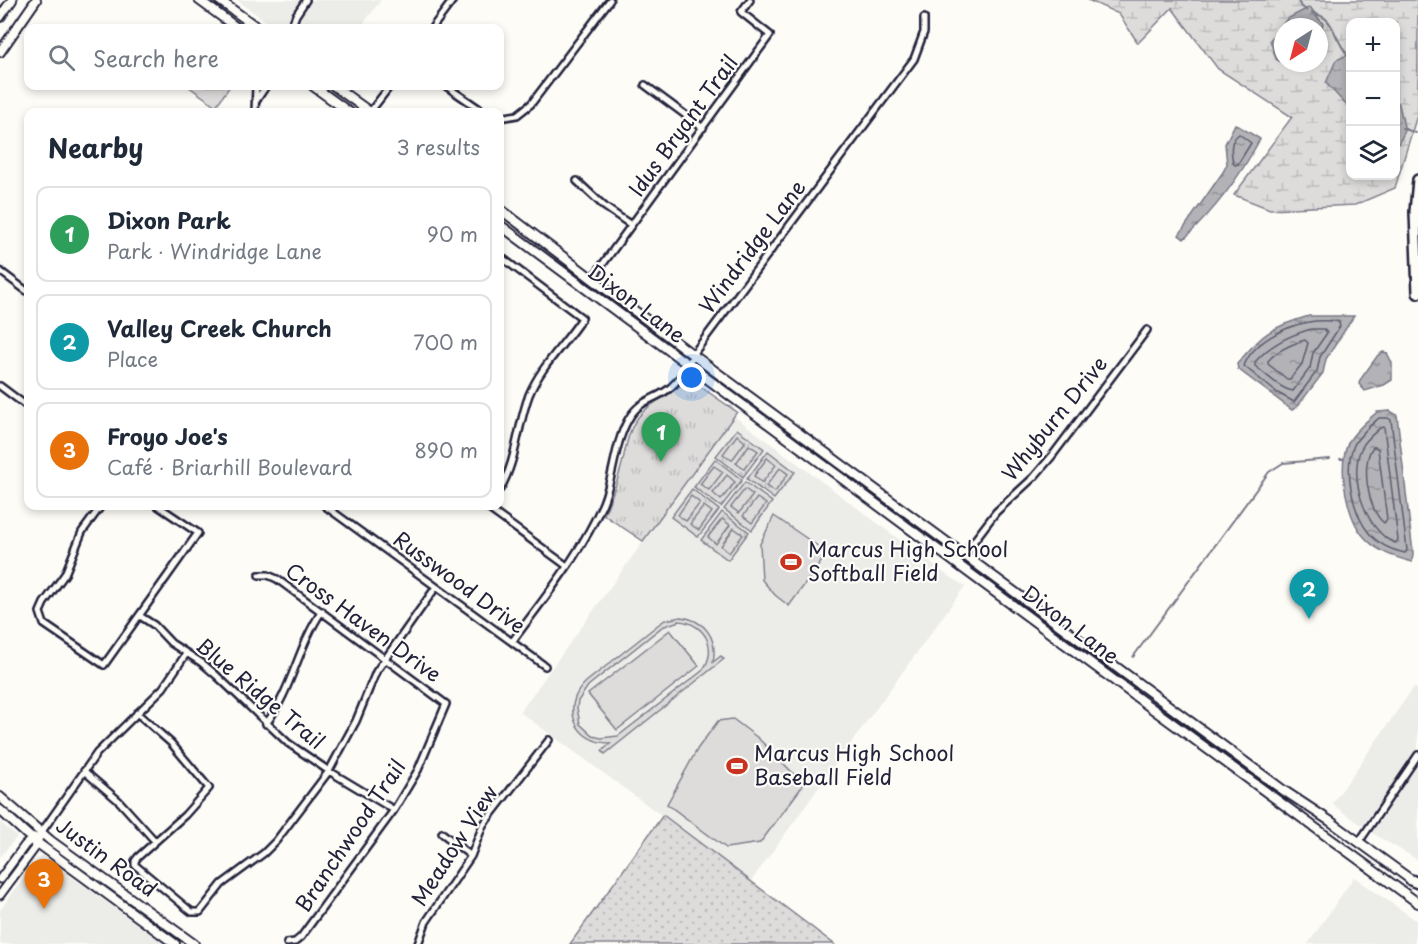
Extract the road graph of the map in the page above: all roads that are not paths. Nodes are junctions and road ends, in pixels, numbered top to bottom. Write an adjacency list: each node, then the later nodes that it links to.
1 (12, 0): 9 (main road)
2 (36, 0): 17 (main road)
3 (199, 0): 12 (main road)
4 (219, 0): 10 (main road)
5 (306, 0): 15 (street)
6 (453, 0): 16 (street)
7 (610, 0): 31 (street)
8 (750, 0): 32 (street, Idus Bryant Trail)
9 (0, 17)
10 (244, 18): 13 (main road); 14 (main road)
11 (924, 18): 44 (street, Windridge Lane)
12 (232, 24)
13 (240, 24)
14 (252, 24)
15 (293, 24)
16 (435, 24)
17 (0, 52)
18 (645, 85): 32 (street)
19 (254, 90): 25 (street)
20 (263, 90): 25 (street)
21 (319, 90): 27 (main road)
22 (340, 90): 28 (main road)
23 (387, 90): 29 (street)
24 (451, 90): 30 (street)
25 (256, 101): 26 (street)
26 (255, 108)
27 (343, 108)
28 (364, 108)
29 (373, 108)
30 (476, 108)
31 (504, 117)
32 (703, 128): 36 (street, Idus Bryant Trail)
33 (1418, 180): 42 (main road)
34 (577, 181): 36 (street)
35 (504, 212): 40 (main road, Dixon Lane)
36 (631, 225): 40 (street, Idus Bryant Trail)
37 (504, 228): 45 (main road, Dixon Lane)
38 (504, 259): 48 (street)
39 (0, 271): 41 (street)
40 (592, 279): 44 (main road, Dixon Lane)
41 (24, 289)
42 (1418, 293)
43 (1147, 330): 53 (street, Whyburn Drive)
44 (693, 355): 45 (street, Windridge Lane); 53 (main road, Dixon Lane)
45 (689, 366): 54 (street, Windridge Lane); 60 (main road, Dixon Lane)
46 (0, 386): 47 (street)
47 (24, 404)
48 (504, 481)
49 (98, 510): 58 (street)
50 (164, 510): 58 (street)
51 (330, 510): 56 (street, Russwood Drive)
52 (492, 510): 54 (street)
53 (964, 554): 59 (main road, Dixon Lane)
54 (567, 566): 61 (street, Windridge Lane)
55 (259, 575): 57 (street, Cross Haven Drive)
56 (436, 587): 61 (street, Russwood Drive); 63 (street)
57 (322, 611): 63 (street, Cross Haven Drive); 67 (street)
58 (140, 616): 62 (street, Blue Ridge Trail)
59 (1062, 626): 60 (main road); 69 (main road, Dixon Lane)
60 (1055, 635): 71 (main road, Dixon Lane)
61 (512, 642): 64 (street, Russwood Drive)
62 (186, 654): 66 (street); 67 (street, Blue Ridge Trail)
63 (385, 657): 65 (street, Cross Haven Drive); 73 (street)
64 (545, 666)
65 (446, 704): 76 (street, Branchwood Trail)
66 (137, 713): 72 (street); 80 (street)
67 (266, 724): 73 (street, Blue Ridge Trail)
68 (549, 740): 83 (street, Meadow View)
69 (1236, 755): 71 (main road); 81 (main road, Dixon Lane)
70 (1418, 755): 81 (street)
71 (1230, 765): 82 (main road, Dixon Lane)
72 (84, 771): 77 (street); 80 (street)
73 (329, 771): 76 (street, Blue Ridge Trail); 80 (street)
74 (0, 797): 77 (main road, Justin Road)
75 (0, 810): 79 (main road, Justin Road)
76 (394, 810): 88 (street, Branchwood Trail)
77 (41, 833): 79 (street); 90 (main road, Justin Road)
78 (442, 833): 83 (street)
79 (34, 841): 84 (street); 86 (street); 89 (main road, Justin Road)
80 (155, 842)
81 (1359, 842): 82 (main road); 85 (main road, Dixon Lane)
82 (1351, 853): 87 (main road, Dixon Lane)
83 (471, 856): 91 (street, Meadow View)
84 (0, 879)
85 (1416, 882)
86 (0, 895)
87 (1418, 903)
88 (287, 943)
89 (175, 944)
90 (194, 944)
91 (418, 944)

